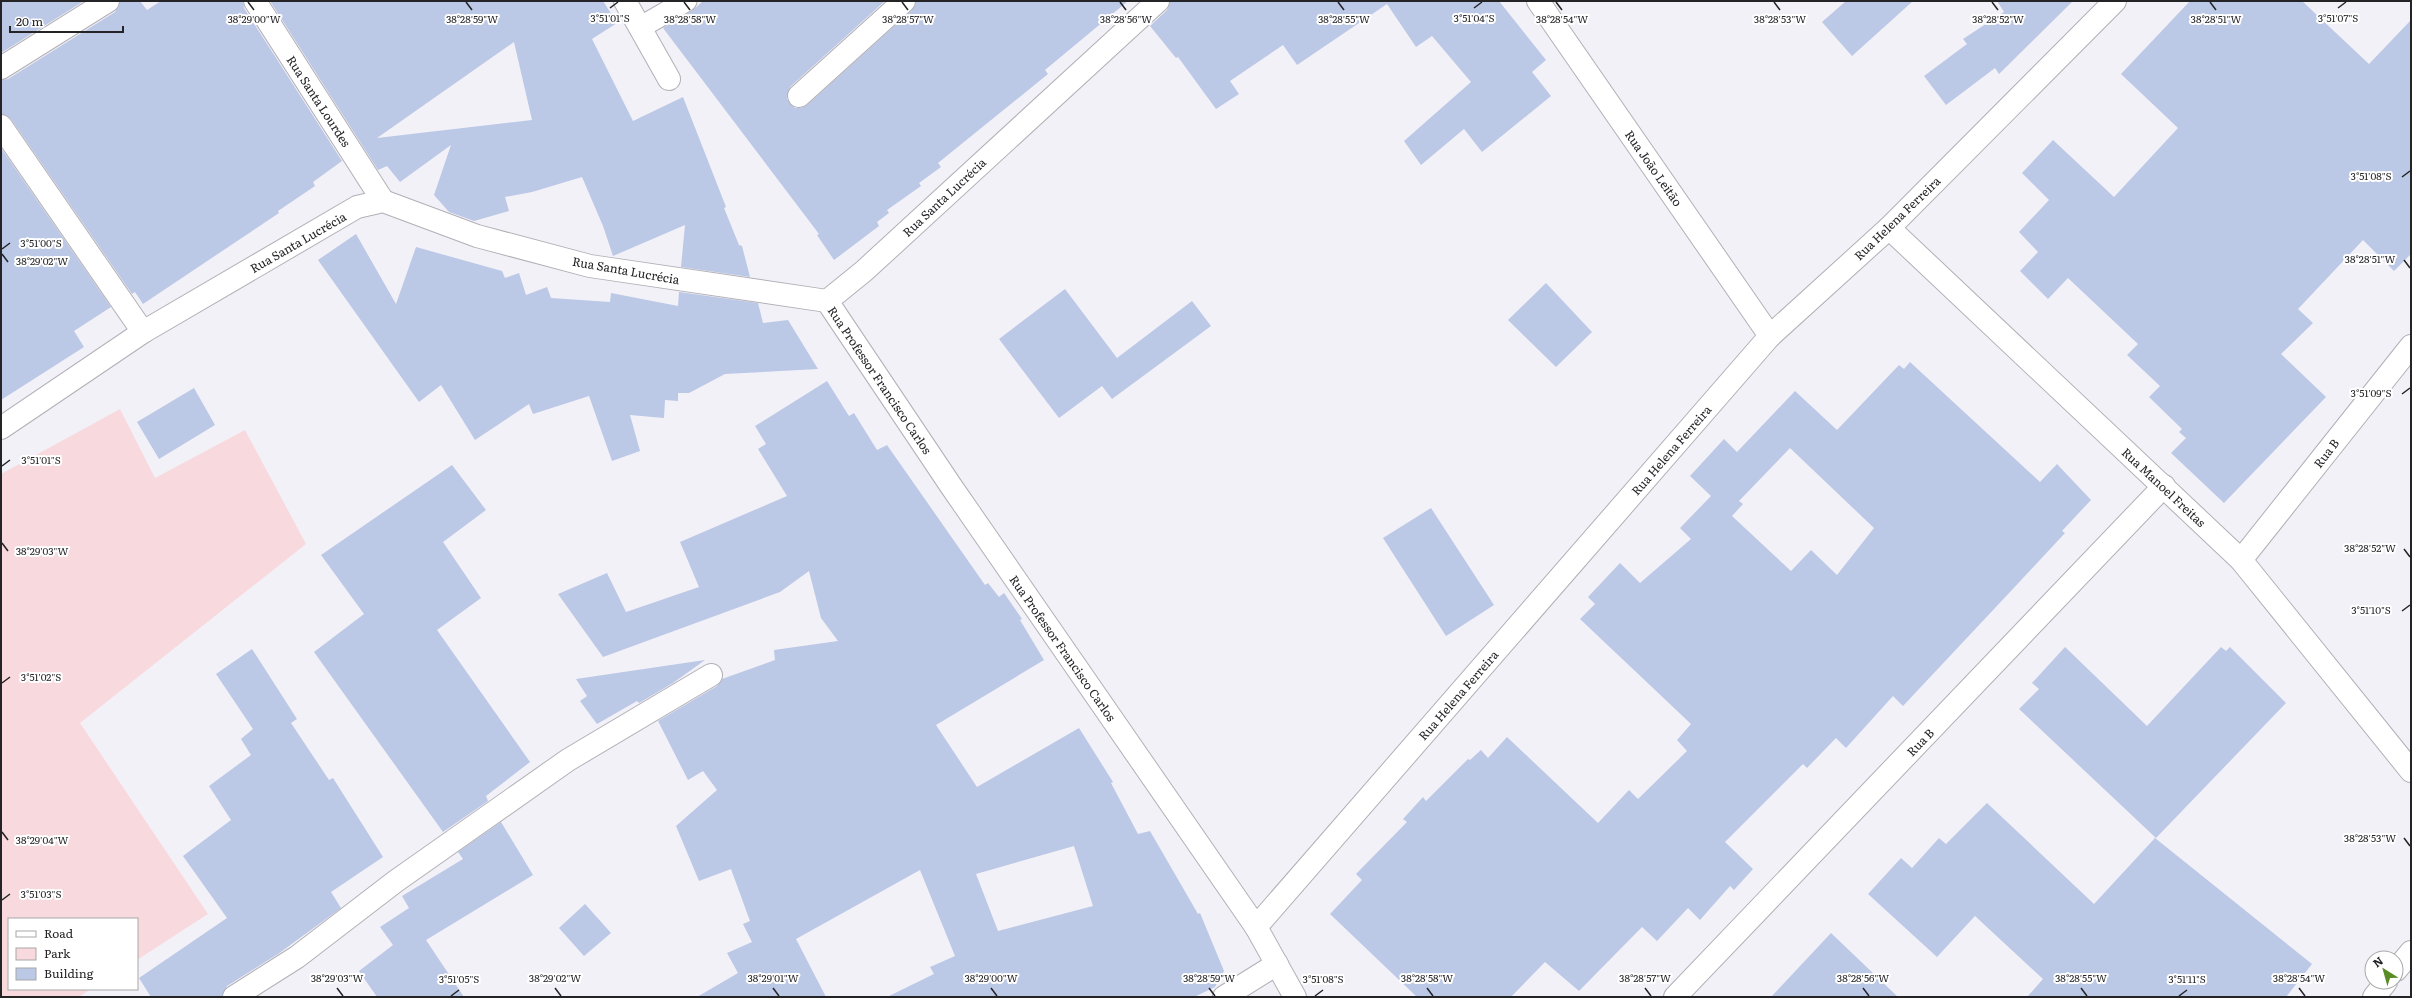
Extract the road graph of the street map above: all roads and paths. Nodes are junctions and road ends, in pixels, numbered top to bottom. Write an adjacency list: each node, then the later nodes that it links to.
1 (108, 1): 10 (street)
2 (255, 1): 14 (street, Rua Santa Lourdes)
3 (625, 1): 9 (street)
4 (686, 1): 9 (lane)
5 (904, 1): 12 (street)
6 (1158, 1): 16 (street, Rua Santa Lucrécia)
7 (1538, 1): 18 (street, Rua João Leitão)
8 (2116, 1): 15 (street, Rua Helena Ferreira)
9 (641, 27): 11 (street)
10 (1, 68)
11 (669, 79)
12 (799, 96)
13 (1, 126): 17 (street)
14 (383, 201): 16 (street, Rua Santa Lucrécia); 17 (street, Rua Santa Lucrécia)
15 (1889, 228): 18 (street, Rua Helena Ferreira); 21 (street, Rua Manoel Freitas)
16 (827, 301): 25 (street, Rua Professor Francisco Carlos)
17 (143, 332): 20 (street, Rua Santa Lucrécia)
18 (1770, 336): 25 (street, Rua Helena Ferreira)
19 (2411, 346): 22 (street, Rua B)
20 (1, 428)
21 (2164, 486): 22 (street, Rua Manoel Freitas); 32 (street, Rua B)
22 (2241, 560): 24 (street, Rua Manoel Freitas)
23 (710, 675): 29 (street)
24 (2411, 771)
25 (1256, 927): 28 (street, Rua Professor Francisco Carlos)
26 (2411, 952): 27 (street)
27 (2404, 960)
28 (1277, 964): 30 (street); 31 (street, Rua Professor Francisco Carlos)
29 (234, 997)
30 (1224, 997)
31 (1295, 997)
32 (1675, 997)

